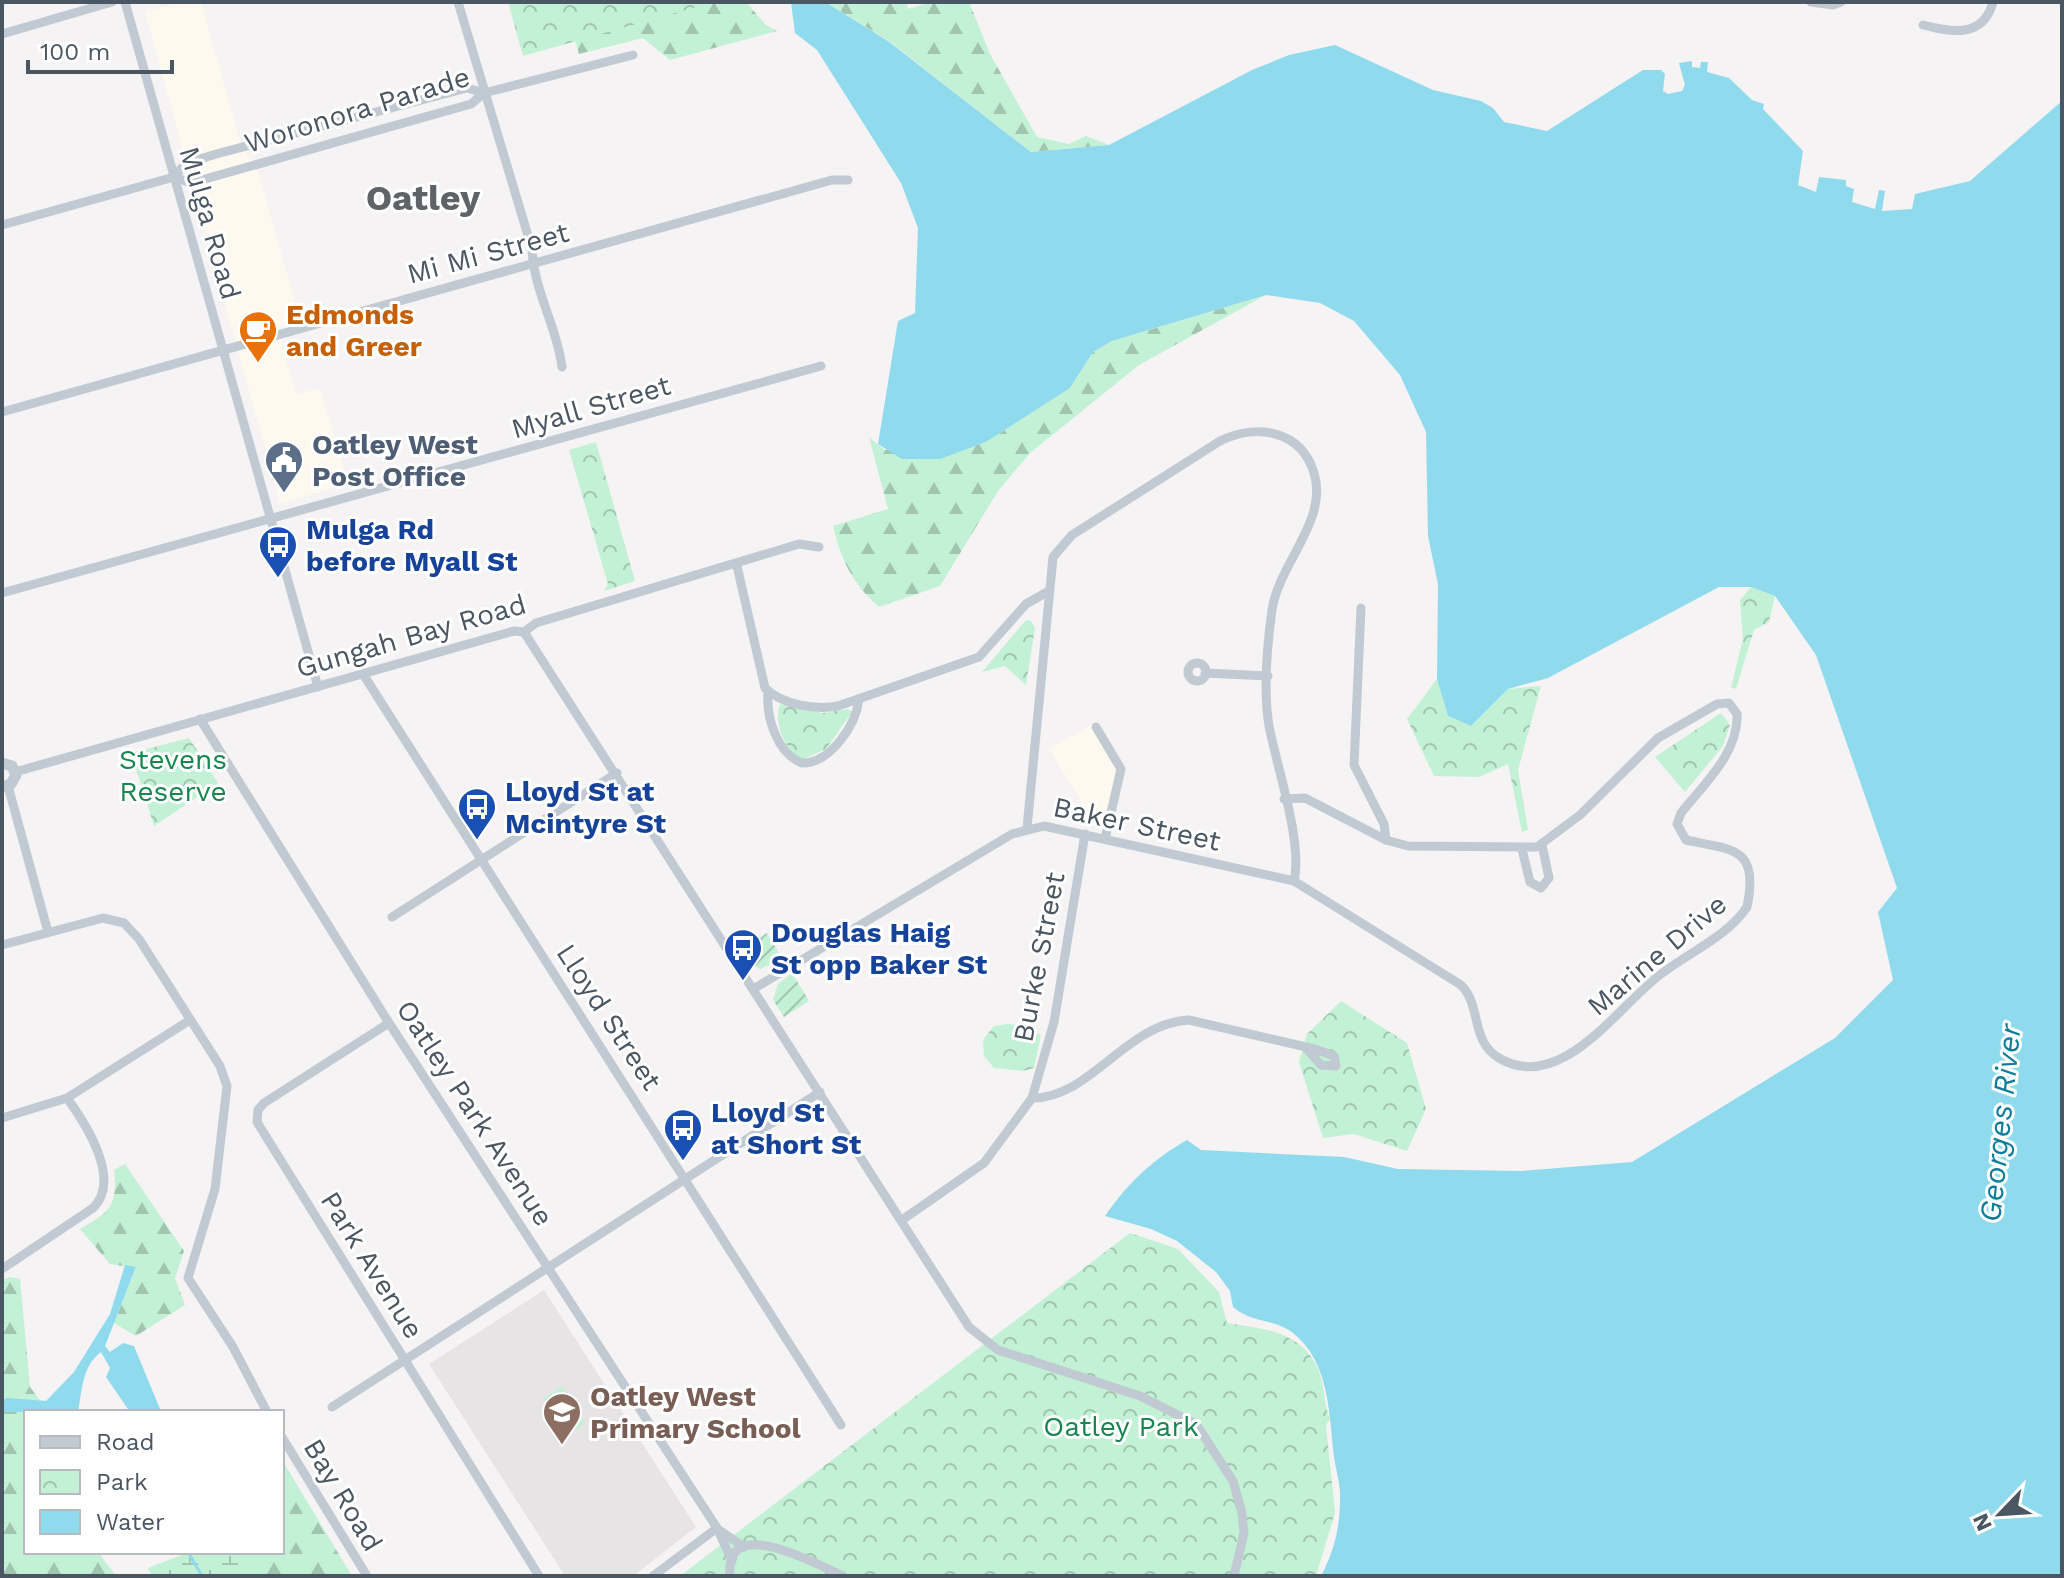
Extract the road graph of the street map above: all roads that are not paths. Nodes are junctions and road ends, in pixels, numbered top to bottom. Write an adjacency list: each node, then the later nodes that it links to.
1 (112, 2): 8 (street)
2 (125, 2): 17 (street, Mulga Road)
3 (458, 2): 10 (street)
4 (1811, 2): 5 (street)
5 (1841, 2)
6 (1993, 2): 7 (street)
7 (1923, 25)
8 (2, 34)
9 (633, 55): 10 (street, Woronora Parade)
10 (484, 93): 11 (street); 13 (street, Woronora Parade); 20 (street)
11 (397, 107): 12 (street); 13 (street)
12 (341, 123): 14 (street); 15 (street)
13 (402, 123): 14 (street, Woronora Parade)
14 (346, 139): 16 (street, Woronora Parade)
15 (250, 148): 16 (street); 17 (street)
16 (255, 165): 17 (street, Woronora Parade)
17 (174, 177): 19 (street, Woronora Parade); 21 (street, Mulga Road)
18 (848, 180): 20 (street, Mi Mi Street)
19 (2, 225)
20 (532, 264): 21 (street, Mi Mi Street); 23 (street)
21 (223, 349): 24 (street, Mi Mi Street); 25 (street, Mulga Road)
22 (821, 366): 25 (street, Myall Street)
23 (562, 367)
24 (2, 412)
25 (271, 519): 29 (street, Myall Street); 35 (street, Mulga Road)
26 (819, 547): 27 (street, Gungah Bay Road)
27 (737, 566): 31 (street, Gungah Bay Road); 36 (street)
28 (1047, 592): 34 (street); 37 (street); 45 (street)
29 (2, 593)
30 (1361, 608): 48 (street)
31 (524, 632): 33 (street, Gungah Bay Road); 42 (street)
32 (1205, 673): 34 (street)
33 (363, 674): 35 (street, Gungah Bay Road); 51 (street, Lloyd Street)
34 (1268, 676): 44 (street)
35 (318, 687): 38 (street, Gungah Bay Road)
36 (768, 692): 37 (street); 37 (street)
37 (859, 699)
38 (200, 719): 41 (street, Gungah Bay Road); 59 (street, Oatley Park Avenue)
39 (1096, 727): 47 (street)
40 (2, 762): 41 (street)
41 (15, 772): 43 (street)
42 (617, 773): 51 (street); 56 (street)
43 (5, 786): 54 (street)
44 (1284, 799): 48 (street, Marine Drive); 52 (street)
45 (1027, 828): 46 (street, Baker Street); 56 (street, Baker Street)
46 (1085, 834): 47 (street, Baker Street); 63 (street, Burke Street)
47 (1105, 839): 52 (street, Baker Street)
48 (1386, 840): 50 (street, Marine Drive)
49 (1542, 845): 50 (street, Marine Drive); 50 (street); 57 (street, Marine Drive)
50 (1522, 849)
51 (481, 859): 53 (street); 65 (street, Lloyd Street)
52 (1294, 881): 57 (street, Baker Street)
53 (392, 917)
54 (48, 932): 55 (street); 58 (street)
55 (2, 945)
56 (755, 988): 61 (street)
57 (1469, 996)
58 (190, 1020): 62 (street); 71 (street)
59 (389, 1023): 67 (street, Oatley Park Avenue); 69 (street, Park Avenue)
60 (1305, 1047): 63 (street)
61 (820, 1092): 65 (street); 66 (street)
62 (67, 1098): 64 (street); 68 (street)
63 (1032, 1098): 66 (street, Burke Street)
64 (2, 1118)
65 (688, 1180): 67 (street); 72 (street, Lloyd Street)
66 (902, 1220): 82 (street)
67 (549, 1267): 69 (street); 74 (street, Oatley Park Avenue)
68 (2, 1269)
69 (406, 1359): 70 (street); 78 (street, Park Avenue)
70 (332, 1407)
71 (266, 1410)
72 (841, 1425)
73 (284, 1440): 77 (street, Bay Road)
74 (717, 1528): 75 (street); 76 (street); 79 (street)
75 (744, 1547): 76 (street); 81 (street)
76 (732, 1561): 80 (street)
77 (367, 1576)
78 (539, 1576)
79 (653, 1576)
80 (730, 1576)
81 (843, 1576)
82 (1234, 1576)

